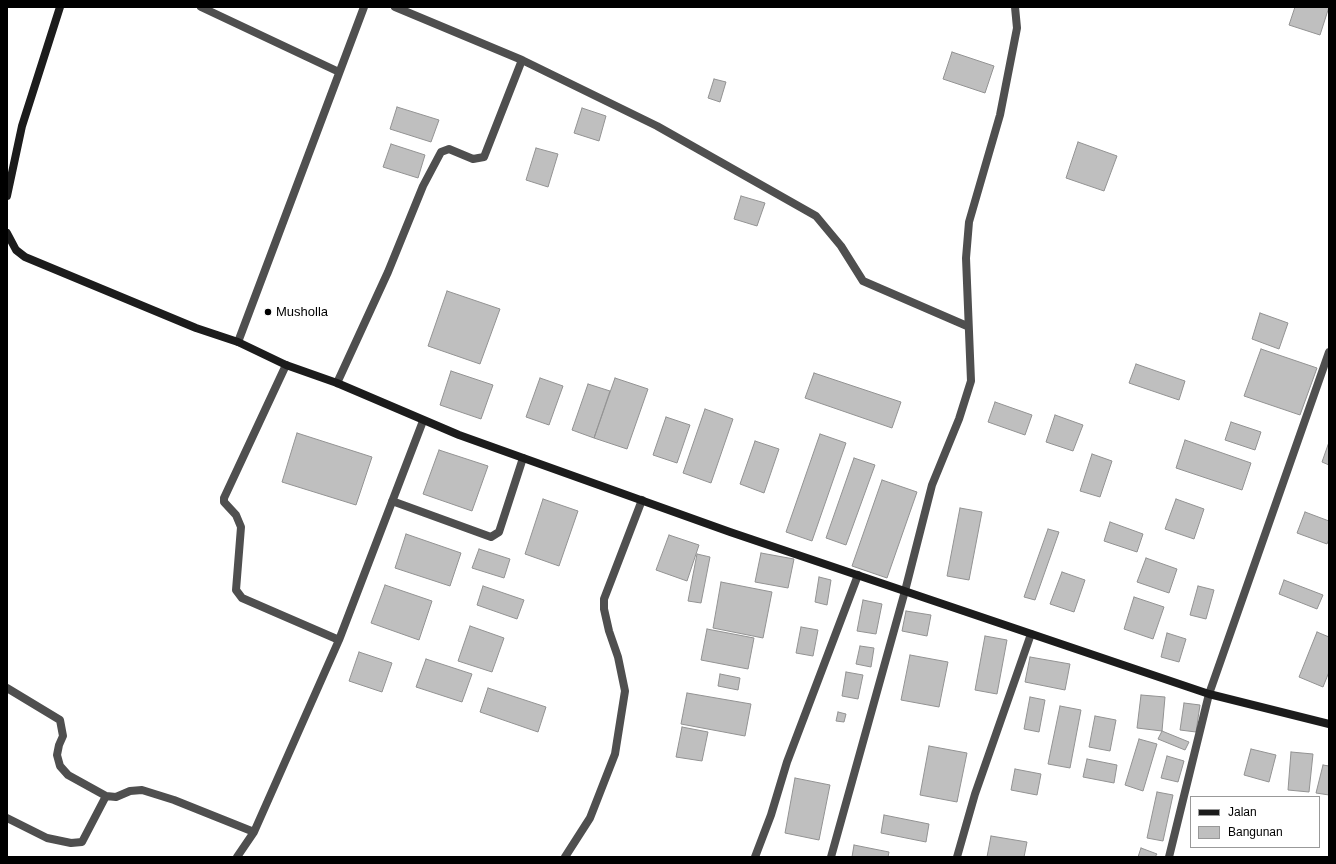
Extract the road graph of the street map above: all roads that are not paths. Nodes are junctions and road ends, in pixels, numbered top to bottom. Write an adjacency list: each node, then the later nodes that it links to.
1 (60, 7): 8 (street)
2 (201, 7): 7 (street)
3 (364, 7): 7 (street)
4 (395, 7): 6 (street)
5 (1015, 7): 10 (street)
6 (522, 60): 10 (street); 14 (street)
7 (339, 72): 11 (street)
8 (7, 196)
9 (7, 233): 11 (street)
10 (967, 326): 20 (street)
11 (238, 342): 13 (street)
12 (1329, 352): 24 (street)
13 (286, 365): 14 (street); 22 (street)
14 (337, 383): 15 (street)
15 (423, 421): 16 (street); 18 (street)
16 (524, 458): 17 (street); 18 (street)
17 (642, 500): 19 (street); 30 (street)
18 (392, 501): 22 (street)
19 (858, 575): 20 (street); 31 (street)
20 (905, 591): 21 (street); 32 (street)
21 (1031, 634): 24 (street); 33 (street)
22 (339, 640): 28 (street)
23 (7, 688): 26 (street)
24 (1209, 694): 25 (street); 34 (street)
25 (1329, 724)
26 (106, 796): 27 (street); 28 (street)
27 (7, 818)
28 (254, 832): 29 (street)
29 (237, 857)
30 (565, 857)
31 (755, 857)
32 (831, 857)
33 (957, 857)
34 (1169, 857)

